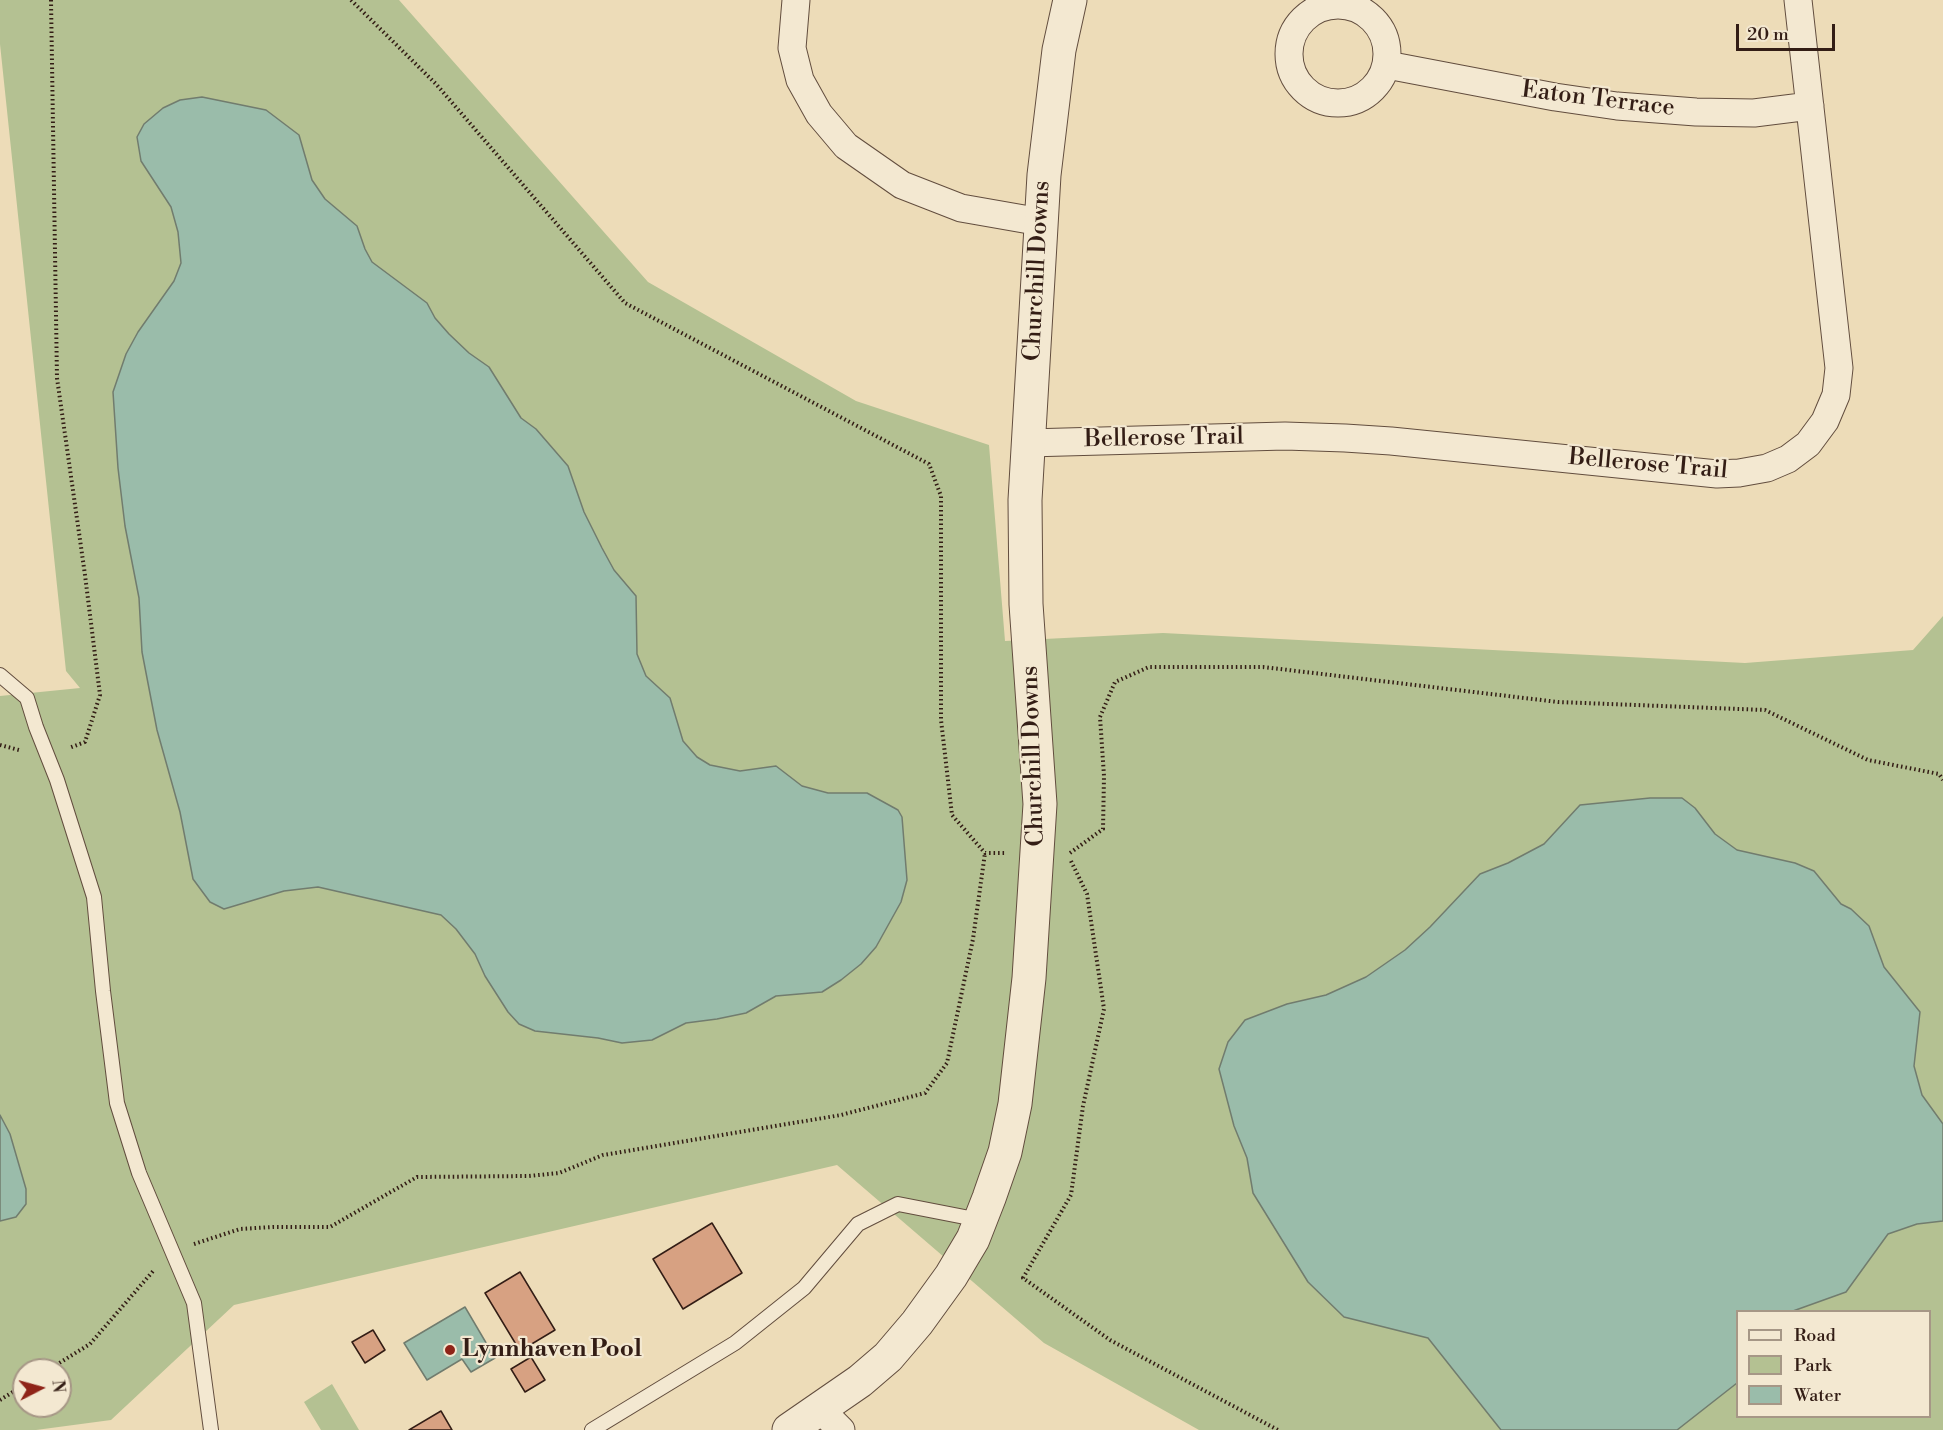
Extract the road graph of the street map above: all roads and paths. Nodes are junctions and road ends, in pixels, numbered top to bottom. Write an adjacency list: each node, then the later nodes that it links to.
1 (51, 0): 12 (path)
2 (351, 0): 15 (path)
3 (796, 0): 8 (street)
4 (1070, 0): 8 (street, Churchill Downs)
5 (1798, 0): 7 (street, Bellerose Trail)
6 (1387, 64): 7 (street, Eaton Terrace)
7 (1810, 106): 9 (street, Bellerose Trail)
8 (1041, 222): 9 (street, Churchill Downs)
9 (1028, 443): 14 (street, Churchill Downs)
10 (0, 675): 12 (lane)
11 (0, 745): 12 (path)
12 (47, 757): 15 (lane)
13 (1943, 780): 21 (path)
14 (980, 1220): 17 (street, Churchill Downs); 19 (lane)
15 (173, 1250): 16 (path); 18 (lane)
16 (67, 1358)
17 (830, 1420): 20 (street, Churchill Downs)
18 (211, 1430)
19 (591, 1430)
20 (789, 1430)
21 (1278, 1430)

